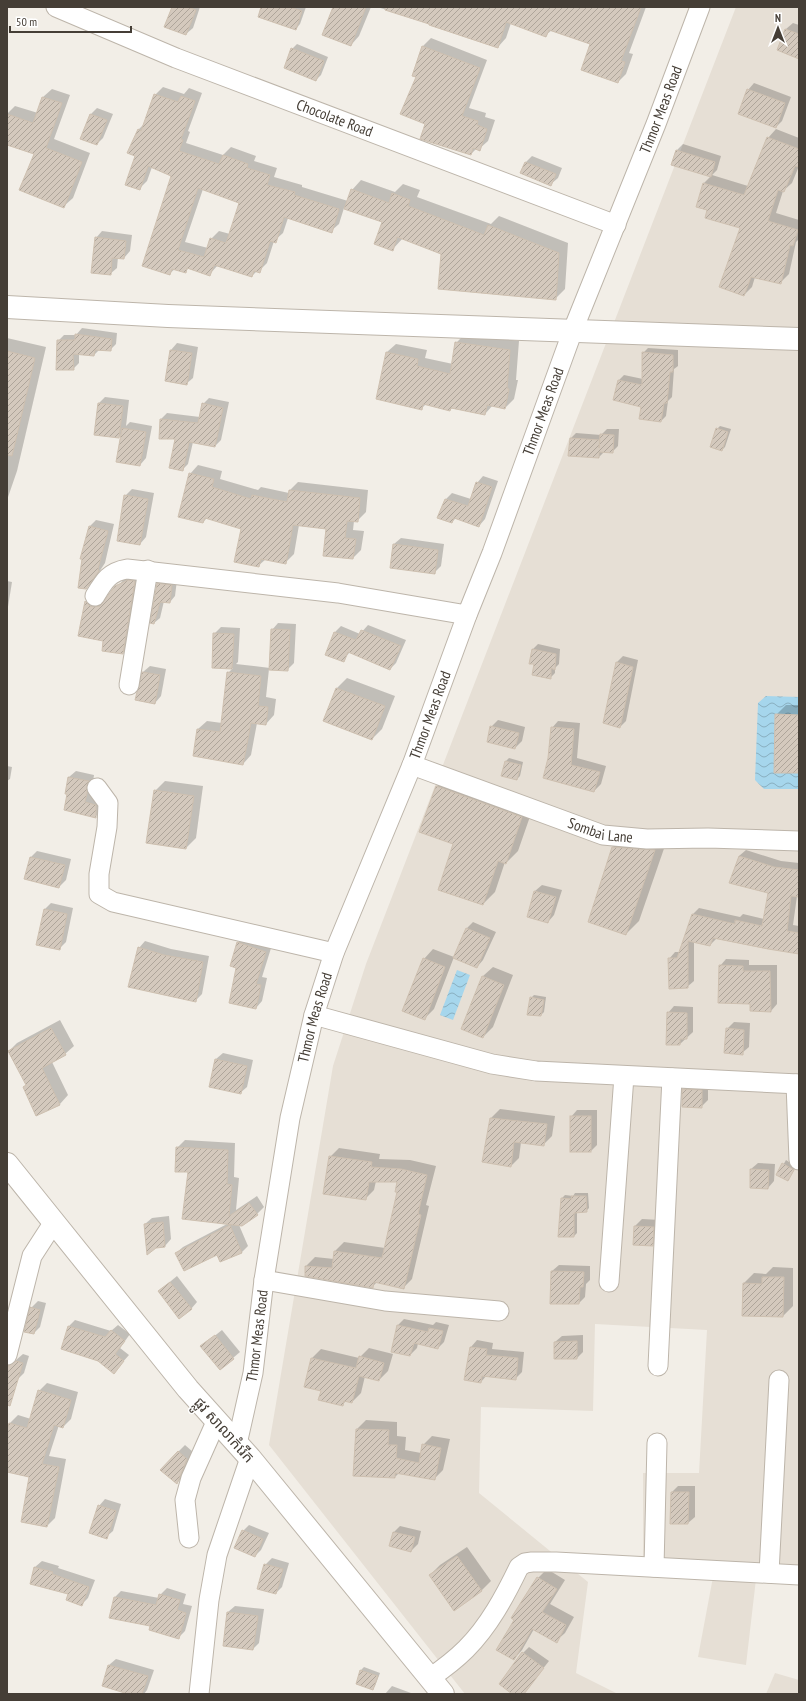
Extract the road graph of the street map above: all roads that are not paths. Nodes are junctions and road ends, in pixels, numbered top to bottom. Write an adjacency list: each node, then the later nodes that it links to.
1 (56, 7): 3 (street, Chocolate Road)
2 (700, 7): 3 (street, Thmor Meas Road)
3 (616, 225): 5 (street, Thmor Meas Road)
4 (7, 307): 5 (street)
5 (573, 330): 6 (street); 9 (street, Thmor Meas Road)
6 (799, 338)
7 (148, 570): 8 (street); 9 (street); 10 (street)
8 (95, 596)
9 (467, 615): 11 (street, Thmor Meas Road)
10 (129, 685)
11 (425, 771): 13 (street, Sombai Lane); 14 (street, Thmor Meas Road)
12 (97, 788): 14 (street)
13 (799, 841)
14 (334, 953): 15 (street, Thmor Meas Road)
15 (314, 1015): 16 (street); 22 (street, Thmor Meas Road)
16 (624, 1076): 17 (street); 23 (street)
17 (672, 1078): 18 (street); 26 (street)
18 (798, 1084): 19 (street)
19 (799, 1160)
20 (7, 1164): 21 (street, ផ្លូវ សាលាកំរើក)
21 (54, 1222): 25 (street); 28 (street, ផ្លូវ សាលាកំរើក)
22 (264, 1280): 24 (street); 30 (street, Thmor Meas Road)
23 (609, 1282)
24 (499, 1311)
25 (7, 1355)
26 (658, 1366)
27 (778, 1380): 33 (street)
28 (216, 1422): 30 (street, ផ្លូវ សាលាកំរើក); 31 (street)
29 (657, 1442): 32 (street)
30 (244, 1451): 35 (street, ផ្លូវ សាលាកំរើក); 36 (street, Thmor Meas Road)
31 (189, 1538)
32 (654, 1567): 33 (street); 35 (street)
33 (769, 1573): 34 (street)
34 (799, 1575)
35 (437, 1686)
36 (199, 1694)

